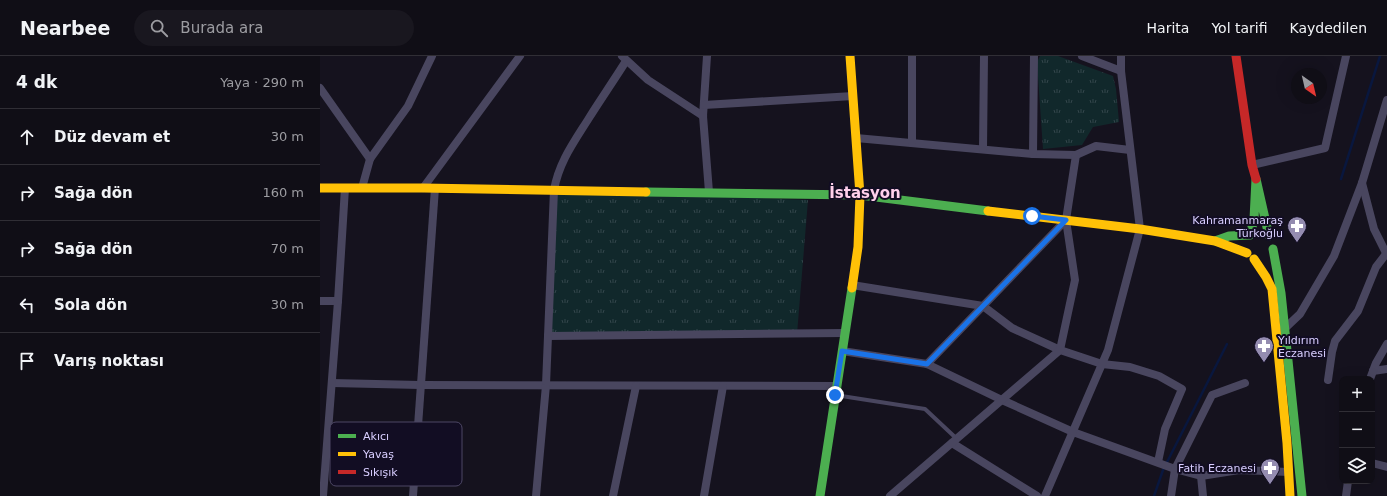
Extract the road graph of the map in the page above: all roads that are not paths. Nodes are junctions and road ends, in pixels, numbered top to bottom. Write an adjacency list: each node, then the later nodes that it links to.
1 (432, 56): 25 (street)
2 (520, 56): 32 (street)
3 (707, 56): 17 (street)
4 (850, 56): 15 (main road)
5 (912, 56): 20 (street)
6 (984, 56): 21 (street)
7 (1034, 56): 23 (street)
8 (1082, 56): 13 (street)
9 (1121, 56): 13 (street)
10 (1236, 56): 26 (main road)
11 (1346, 56): 26 (street)
12 (624, 59): 18 (street); 34 (street)
13 (1121, 71): 22 (street)
14 (320, 88): 25 (street)
15 (853, 96): 17 (street); 19 (main road)
16 (1387, 100): 28 (street)
17 (704, 105): 18 (street)
18 (703, 116): 35 (street)
19 (856, 138): 20 (street); 36 (main road)
20 (912, 143): 21 (street)
21 (984, 149): 23 (street)
22 (1130, 150): 24 (street); 38 (street)
23 (1033, 154): 24 (street)
24 (1076, 156): 37 (street)
25 (370, 159): 31 (street)
26 (1252, 165): 27 (main road)
27 (1256, 179): 39 (main road); 40 (main road)
28 (1362, 183): 43 (street); 49 (street)
29 (320, 188): 30 (main road)
30 (345, 188): 31 (main road); 47 (street)
31 (362, 188): 32 (main road)
32 (423, 188): 33 (main road)
33 (434, 188): 34 (main road); 63 (street)
34 (554, 190): 35 (main road); 51 (street)
35 (709, 192): 36 (main road)
36 (860, 195): 37 (main road); 45 (main road)
37 (1066, 220): 38 (main road); 48 (street); 54 (street)
38 (1140, 229): 41 (main road); 57 (street)
39 (1250, 235): 40 (main road); 41 (main road); 44 (main road)
40 (1269, 236): 42 (main road)
41 (1215, 241): 44 (main road)
42 (1273, 249): 44 (main road); 49 (main road)
43 (1387, 255): 60 (street)
44 (1251, 256): 52 (main road)
45 (852, 285): 48 (street); 50 (main road)
46 (320, 301): 47 (street)
47 (338, 301): 61 (street)
48 (983, 306): 54 (street); 56 (street)
49 (1285, 328): 52 (street); 92 (main road)
50 (844, 333): 51 (street); 55 (main road)
51 (548, 336): 64 (street)
52 (1277, 336): 76 (main road)
53 (1387, 344): 59 (street)
54 (1060, 350): 57 (street); 68 (street)
55 (842, 351): 56 (street); 67 (main road)
56 (927, 364): 68 (street)
57 (1102, 364): 70 (street); 72 (street)
58 (1387, 369): 59 (street)
59 (1371, 375)
60 (1328, 380)
61 (332, 383): 63 (street); 80 (street)
62 (1245, 383): 75 (street)
63 (420, 384): 64 (street); 69 (street)
64 (546, 385): 65 (street); 82 (street)
65 (636, 386): 66 (street); 83 (street)
66 (724, 386): 67 (street); 84 (street)
67 (835, 391): 71 (lane); 85 (main road)
68 (1002, 400): 70 (street); 71 (street)
69 (418, 422)
70 (1073, 432): 72 (street); 88 (street)
71 (954, 441): 86 (street); 87 (street)
72 (1159, 463): 75 (street)
73 (1375, 464): 74 (street)
74 (1387, 467)
75 (1173, 468): 77 (street); 89 (street)
76 (1289, 472): 77 (street); 91 (main road)
77 (1201, 476): 90 (street)
78 (1348, 484): 93 (street)
79 (414, 486): 81 (street)
80 (323, 496)
81 (413, 496)
82 (536, 496)
83 (613, 496)
84 (704, 496)
85 (820, 496)
86 (890, 496)
87 (1037, 496)
88 (1045, 496)
89 (1170, 496)
90 (1203, 496)
91 (1290, 496)
92 (1302, 496)
93 (1346, 496)

